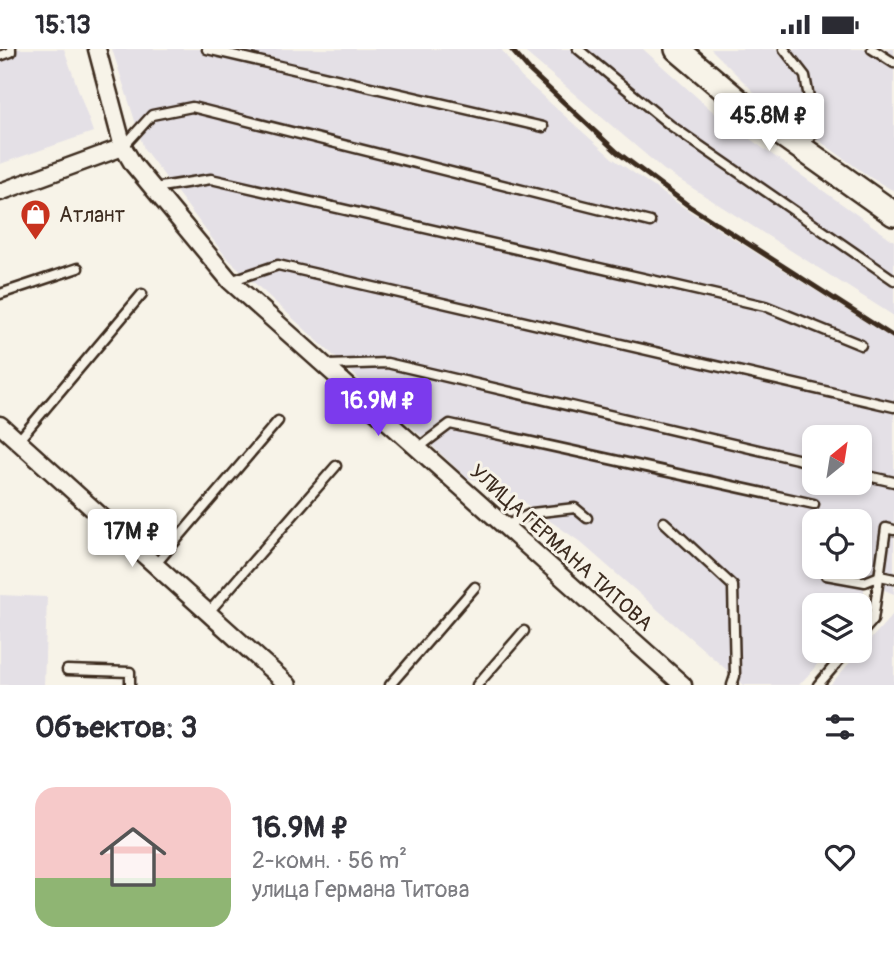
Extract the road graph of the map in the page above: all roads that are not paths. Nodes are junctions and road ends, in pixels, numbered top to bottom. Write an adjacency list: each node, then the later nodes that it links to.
1 (11, 49): 8 (lane)
2 (207, 49): 10 (lane)
3 (578, 49): 18 (lane)
4 (677, 49): 12 (main road)
5 (784, 49): 12 (lane)
6 (872, 49): 9 (lane)
7 (100, 50): 11 (street, УЛИЦА ГЕРМАНА ТИТОВА)
8 (0, 56)
9 (894, 63)
10 (543, 127)
11 (123, 147): 13 (street, УЛИЦА ГЕРМАНА ТИТОВА); 14 (street); 16 (lane)
12 (802, 149): 15 (main road)
13 (154, 188): 19 (street, УЛИЦА ГЕРМАНА ТИТОВА); 22 (lane)
14 (0, 192)
15 (894, 214)
16 (650, 222)
17 (78, 268): 20 (lane)
18 (894, 280)
19 (230, 281): 23 (street, УЛИЦА ГЕРМАНА ТИТОВА); 24 (lane)
20 (0, 294)
21 (142, 294): 27 (lane)
22 (861, 345)
23 (325, 365): 28 (street, УЛИЦА ГЕРМАНА ТИТОВА); 29 (lane)
24 (894, 407)
25 (278, 421): 38 (lane)
26 (0, 425): 27 (street)
27 (18, 441): 38 (street)
28 (418, 448): 33 (lane); 36 (street, УЛИЦА ГЕРМАНА ТИТОВА)
29 (802, 460)
30 (336, 465): 43 (lane)
31 (872, 477): 32 (lane)
32 (894, 482)
33 (814, 504)
34 (587, 518): 36 (lane)
35 (664, 522): 53 (lane)
36 (505, 526): 52 (street, УЛИЦА ГЕРМАНА ТИТОВА)
37 (894, 530): 39 (lane)
38 (155, 565): 43 (street)
39 (880, 576): 40 (lane); 41 (lane); 44 (lane)
40 (848, 579)
41 (894, 579)
42 (475, 587): 50 (lane)
43 (208, 613): 49 (street)
44 (872, 621)
45 (524, 631): 51 (lane)
46 (837, 663): 54 (lane)
47 (68, 670): 48 (lane)
48 (130, 685)
49 (288, 685)
50 (390, 685)
51 (477, 685)
52 (683, 685)
53 (732, 685)
54 (818, 685)

